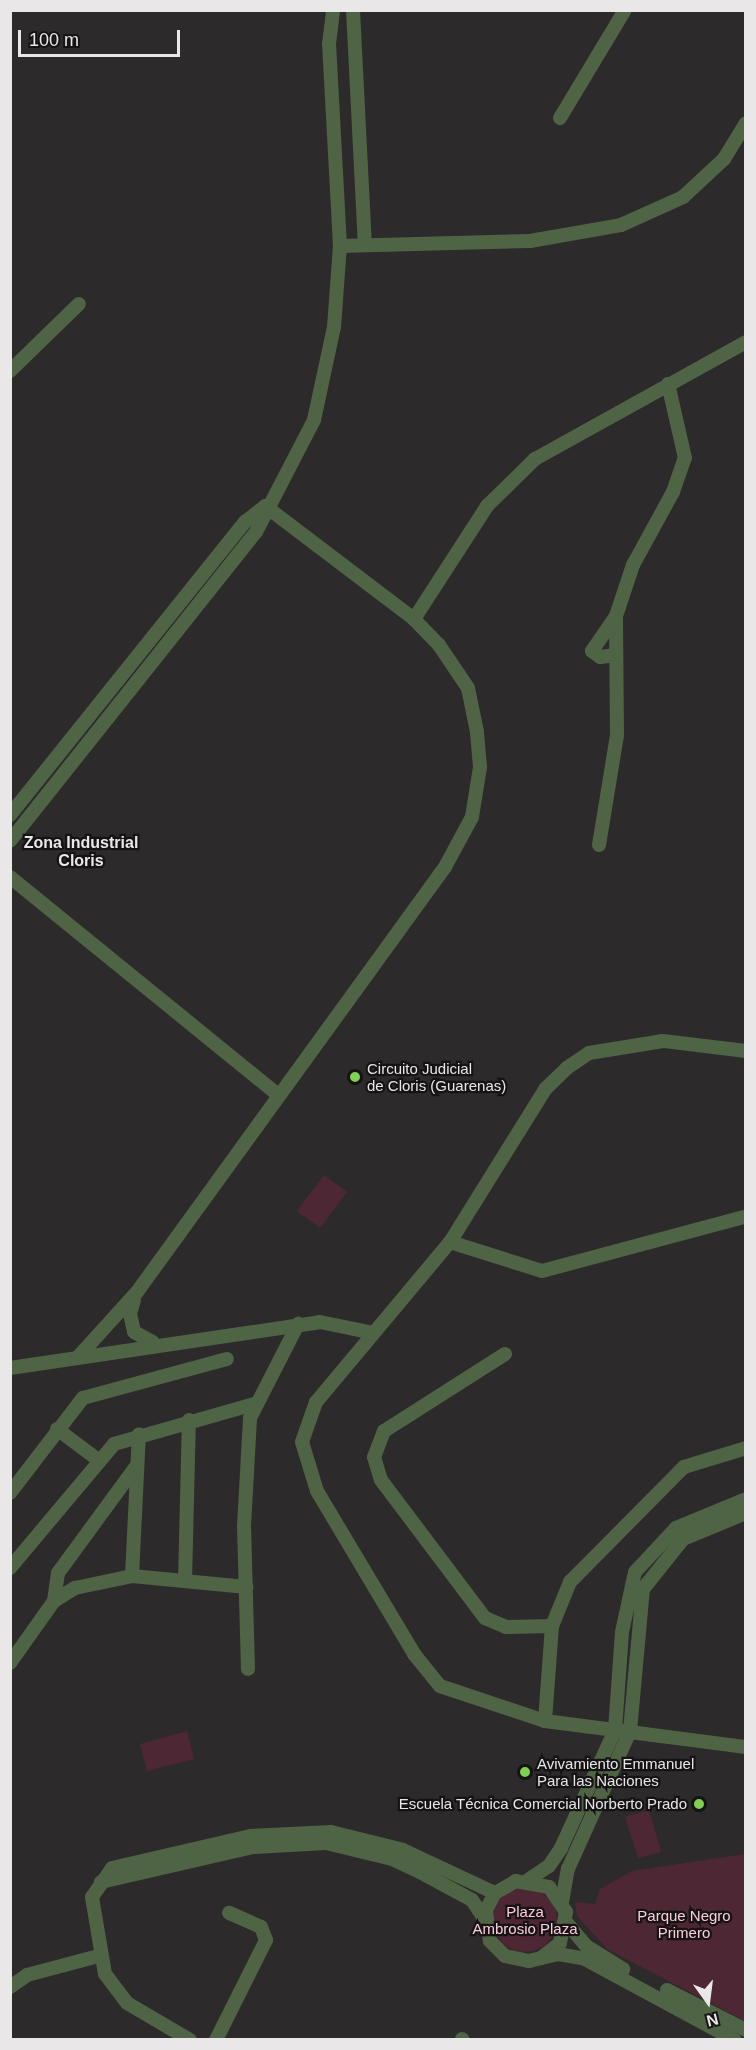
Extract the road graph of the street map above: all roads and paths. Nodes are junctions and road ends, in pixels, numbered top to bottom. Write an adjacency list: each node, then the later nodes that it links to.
1 (333, 10): 7 (street)
2 (352, 10): 6 (street)
3 (625, 10): 4 (street)
4 (560, 118)
5 (746, 123): 6 (street)
6 (365, 245): 7 (street)
7 (340, 246): 12 (street)
8 (79, 304): 10 (street)
9 (746, 342): 11 (street)
10 (10, 371)
11 (668, 384): 13 (street); 14 (street)
12 (265, 506): 14 (street); 16 (street); 17 (street)
13 (616, 616): 15 (street); 15 (street)
14 (414, 619): 21 (street)
15 (616, 655): 18 (street)
16 (10, 815)
17 (10, 841)
18 (599, 845)
19 (10, 878): 21 (street)
20 (746, 1051): 23 (street)
21 (277, 1094): 24 (street)
22 (744, 1217): 23 (street)
23 (450, 1242): 26 (street)
24 (137, 1292): 27 (street); 29 (street)
25 (298, 1324): 26 (street); 27 (street); 32 (street)
26 (373, 1333): 50 (street)
27 (155, 1342): 29 (street)
28 (505, 1354): 47 (street)
29 (79, 1356): 31 (street)
30 (227, 1359): 34 (street)
31 (10, 1368)
32 (254, 1404): 33 (street); 45 (street)
33 (189, 1420): 35 (street); 44 (street)
34 (57, 1429): 37 (street); 39 (street)
35 (139, 1434): 37 (street); 38 (street)
36 (746, 1448): 47 (street)
37 (97, 1458): 42 (street)
38 (137, 1465): 43 (street); 46 (street)
39 (10, 1492)
40 (746, 1499): 51 (street)
41 (746, 1513): 52 (street)
42 (10, 1569)
43 (132, 1576): 44 (street); 46 (street)
44 (185, 1581): 45 (street)
45 (246, 1587): 49 (street)
46 (54, 1601): 48 (street)
47 (552, 1626): 50 (street)
48 (10, 1662)
49 (248, 1669)
50 (545, 1722): 51 (street)
51 (615, 1730): 52 (street); 54 (street)
52 (630, 1731): 53 (street); 57 (street)
53 (746, 1747)
54 (528, 1880): 56 (street); 57 (street)
55 (99, 1883): 56 (street); 59 (street); 61 (street)
56 (495, 1893): 59 (street)
57 (562, 1902): 60 (street)
58 (229, 1913): 66 (street)
59 (484, 1920): 62 (street)
60 (567, 1922): 62 (street); 64 (street)
61 (99, 1956): 63 (street); 65 (street)
62 (541, 1959): 67 (street)
63 (10, 1987)
64 (746, 2030)
65 (190, 2040)
66 (216, 2040)
67 (735, 2040)

